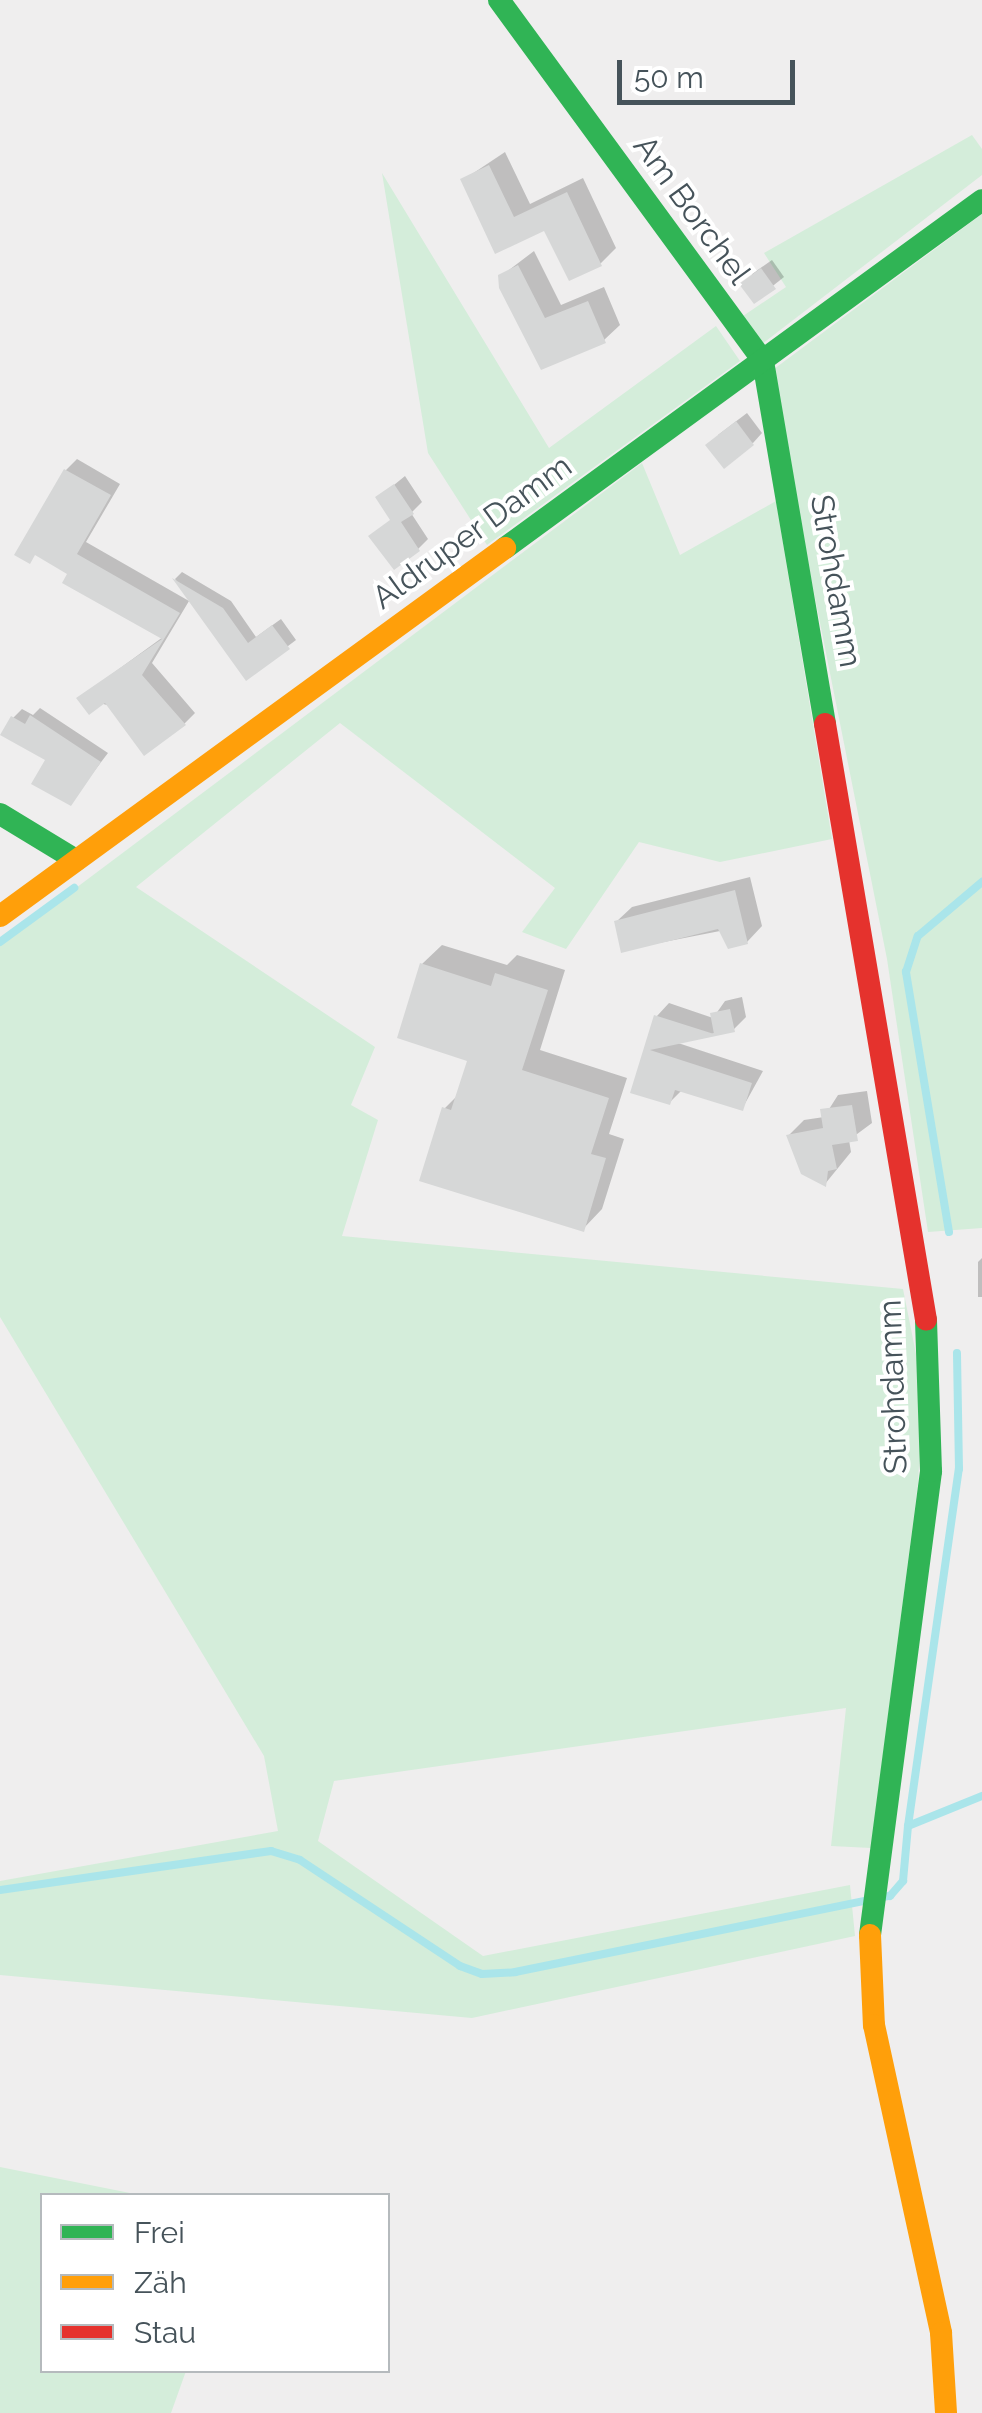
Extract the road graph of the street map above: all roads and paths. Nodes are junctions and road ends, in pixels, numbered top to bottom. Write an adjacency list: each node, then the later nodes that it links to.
1 (499, 0): 3 (street, Am Borchel)
2 (982, 200): 3 (street, Aldruper Damm)
3 (763, 361): 5 (street, Aldruper Damm); 7 (street, Strohdamm)
4 (0, 814): 5 (street)
5 (76, 860): 6 (street, Aldruper Damm)
6 (0, 916)
7 (946, 2413)

